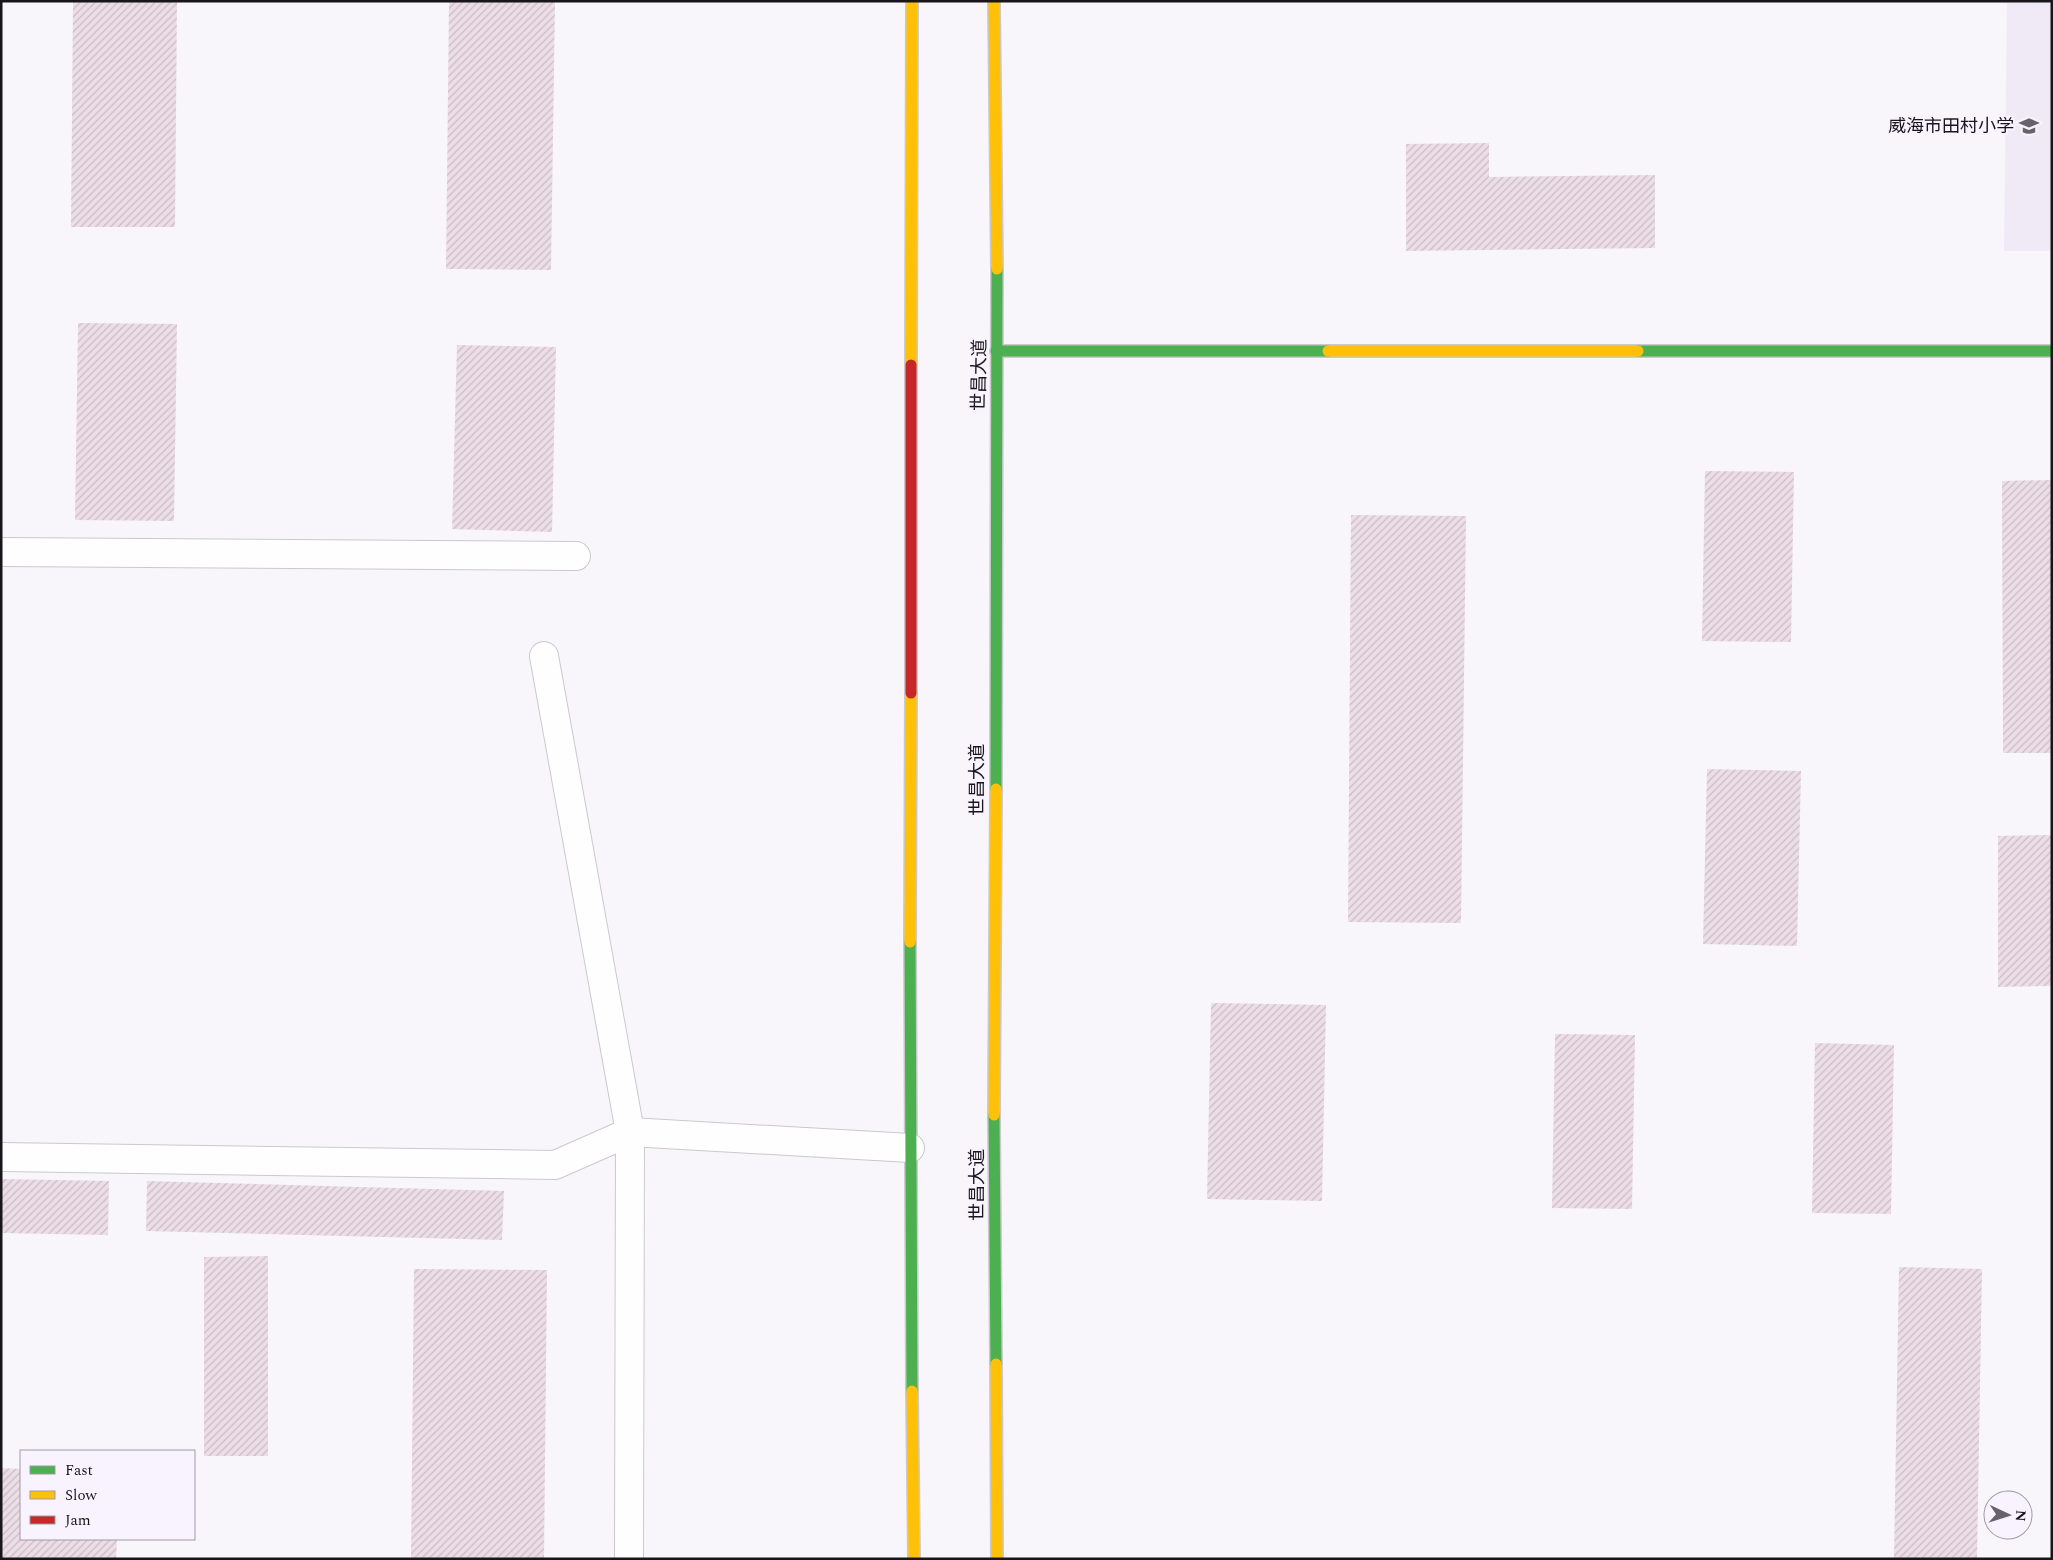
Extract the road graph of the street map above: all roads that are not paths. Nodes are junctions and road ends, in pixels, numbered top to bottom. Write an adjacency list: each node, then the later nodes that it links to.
1 (912, 1): 9 (main road)
2 (994, 1): 3 (main road, 世昌大道)
3 (996, 351): 4 (main road); 13 (main road, 世昌大道)
4 (2052, 351)
5 (1, 552): 6 (street)
6 (576, 556)
7 (544, 656): 8 (street)
8 (630, 1132): 9 (street); 10 (street); 11 (street)
9 (910, 1148): 12 (main road)
10 (1, 1157)
11 (629, 1559)
12 (914, 1559)
13 (996, 1559)

